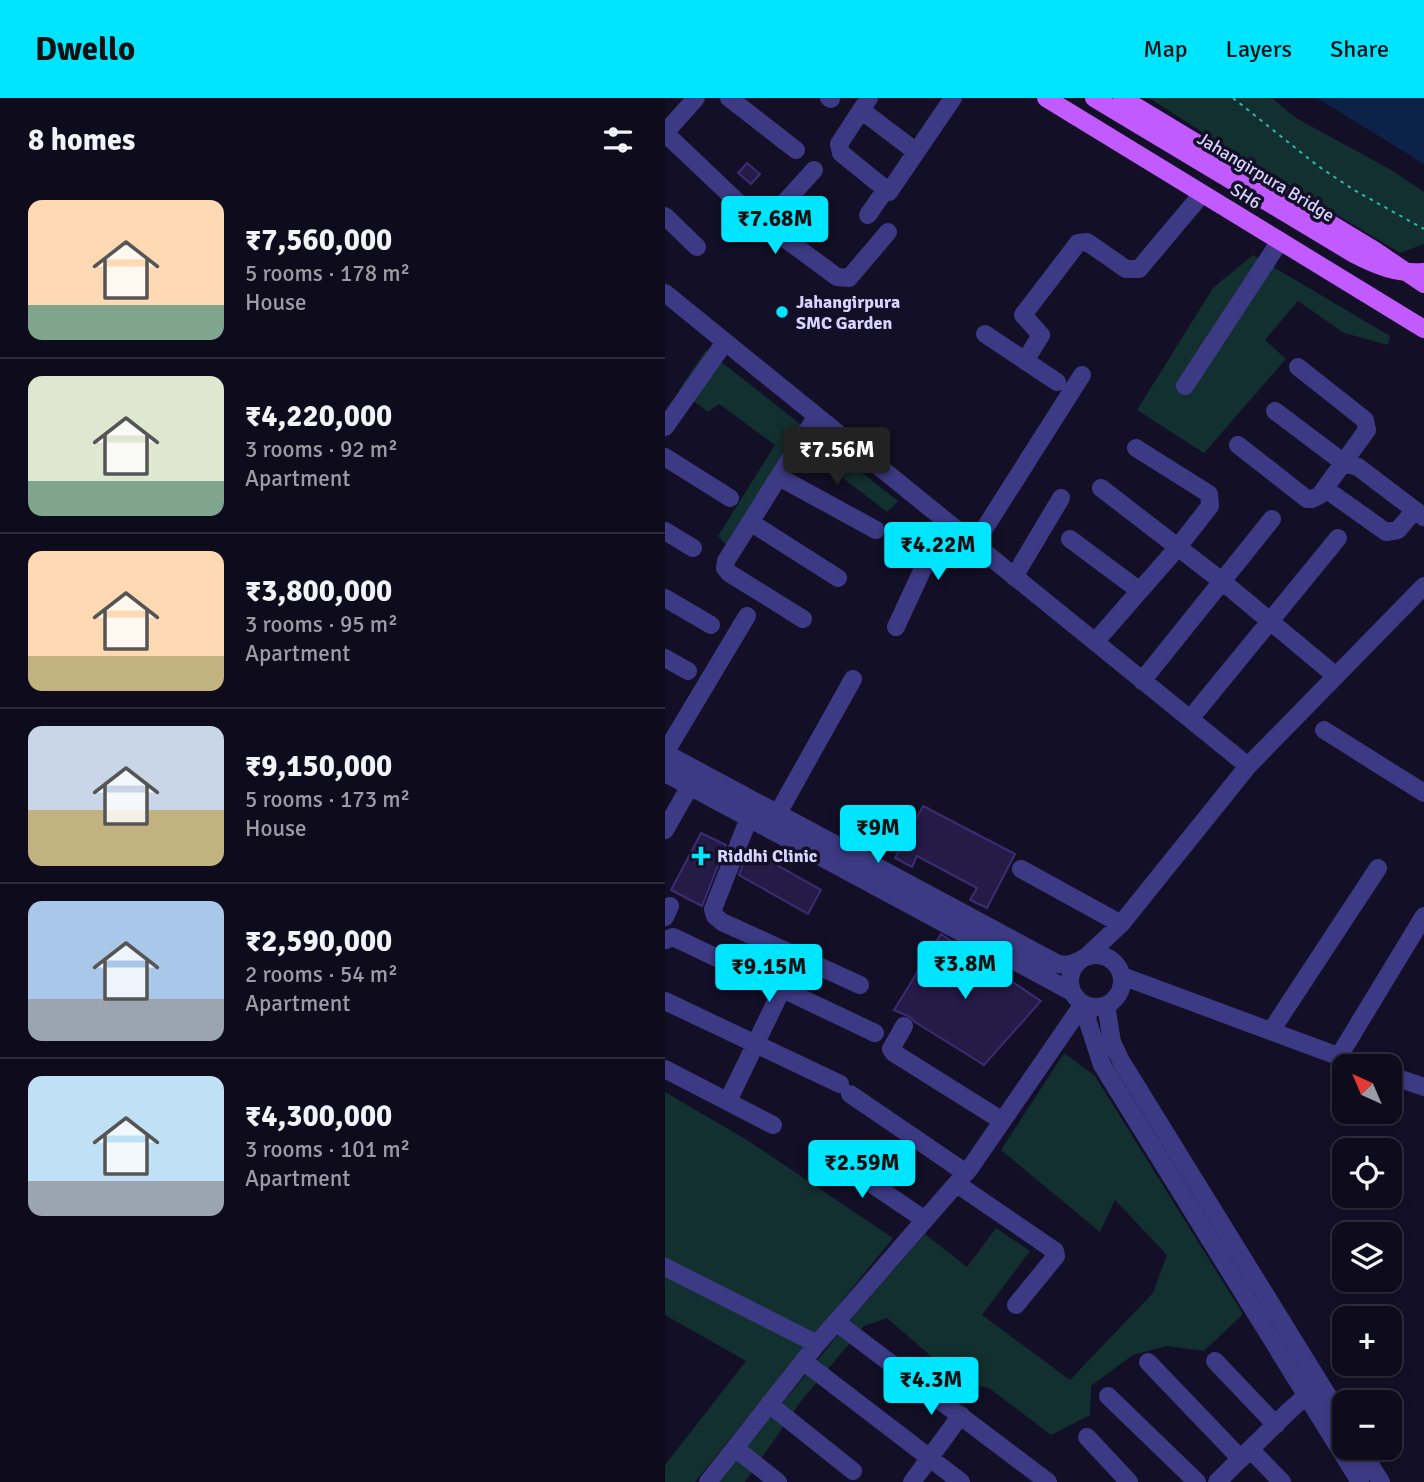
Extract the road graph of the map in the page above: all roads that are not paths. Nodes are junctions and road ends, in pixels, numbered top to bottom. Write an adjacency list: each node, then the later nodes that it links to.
1 (696, 98): 8 (street)
2 (729, 98): 9 (street)
3 (1046, 98): 13 (main road, SH6)
4 (1094, 98): 20 (main road, Jahangirpura Bridge, bridge)
5 (1122, 98): 21 (main road, SH6)
6 (946, 100): 10 (street)
7 (865, 104): 10 (street); 12 (street)
8 (665, 133): 16 (street)
9 (796, 150)
10 (915, 151): 12 (street)
11 (814, 170): 16 (street)
12 (886, 189): 14 (street)
13 (1202, 194): 18 (main road, SH6); 26 (street)
14 (868, 215)
15 (667, 220): 19 (street)
16 (765, 224): 17 (street)
17 (888, 232)
18 (1280, 241): 23 (main road, SH6); 30 (street)
19 (697, 247)
20 (1424, 272)
21 (1424, 284)
22 (665, 293): 25 (street)
23 (1424, 330)
24 (985, 334): 26 (street)
25 (725, 342): 32 (street); 33 (street)
26 (1025, 361): 29 (street)
27 (1298, 367): 37 (street)
28 (1082, 375): 51 (street)
29 (1057, 382)
30 (1185, 386)
31 (1275, 411): 37 (street)
32 (816, 417): 38 (street); 45 (street)
33 (665, 427)
34 (1238, 445): 37 (street)
35 (1136, 448): 52 (street)
36 (665, 457): 41 (street)
37 (1344, 463): 43 (street)
38 (779, 477): 46 (street); 47 (street)
39 (1101, 488): 52 (street)
40 (1334, 495): 43 (street)
41 (730, 498)
42 (1061, 498): 54 (street)
43 (1419, 514)
44 (1272, 519): 56 (street)
45 (945, 521): 51 (street); 64 (street)
46 (750, 522): 55 (street); 61 (street)
47 (876, 530)
48 (665, 531): 53 (street)
49 (1338, 538): 62 (street)
50 (1070, 539): 58 (street)
51 (974, 545): 54 (street)
52 (1178, 547): 56 (street); 58 (street)
53 (693, 548)
54 (1014, 577): 65 (street)
55 (838, 578)
56 (1223, 582): 62 (street); 70 (street)
57 (1424, 586): 68 (street)
58 (1140, 591): 65 (street)
59 (665, 598): 63 (street)
60 (747, 616): 73 (street)
61 (803, 618)
62 (1270, 621): 68 (street); 71 (street)
63 (711, 625)
64 (896, 627)
65 (1095, 642): 70 (street)
66 (665, 658): 67 (street)
67 (688, 671)
68 (1335, 676): 74 (street)
69 (853, 679): 78 (street)
70 (1142, 681): 71 (street)
71 (1190, 719): 74 (street)
72 (1324, 730): 77 (street)
73 (665, 753): 78 (street)
74 (1248, 766): 84 (street)
75 (665, 772): 76 (street)
76 (690, 786): 79 (street); 80 (street)
77 (1424, 793)
78 (778, 813): 86 (street)
79 (749, 818): 88 (street); 92 (street)
80 (665, 830)
81 (1378, 868): 94 (street)
82 (1021, 869): 84 (street)
83 (1424, 916): 98 (street)
84 (1121, 924): 86 (street); 87 (street)
85 (666, 937): 89 (street)
86 (1083, 958): 87 (street); 92 (street)
87 (1120, 972): 90 (street); 92 (street)
88 (860, 985)
89 (782, 989): 95 (street); 96 (street)
90 (1155, 989): 92 (street); 94 (street)
91 (665, 1001): 96 (street)
92 (1093, 1001): 103 (street); 115 (street); 117 (street)
93 (904, 1026): 103 (street)
94 (1271, 1031): 97 (street)
95 (875, 1033)
96 (757, 1044): 102 (street); 106 (street)
97 (1334, 1054)
98 (1340, 1054)
99 (665, 1069): 102 (street)
100 (1402, 1078): 101 (street)
101 (1422, 1082)
102 (728, 1101): 104 (street)
103 (1001, 1120): 106 (street)
104 (773, 1125)
105 (820, 1149): 107 (street)
106 (962, 1178): 107 (street); 109 (street)
107 (925, 1220): 110 (street)
108 (665, 1267): 111 (street)
109 (1016, 1305)
110 (837, 1322): 111 (street); 120 (street)
111 (817, 1344): 113 (street)
112 (1215, 1361): 121 (street)
113 (803, 1362): 119 (street); 125 (street)
114 (1148, 1362): 124 (street)
115 (1321, 1384): 117 (street); 118 (street)
116 (1108, 1396): 134 (street)
117 (1306, 1396): 121 (street); 137 (street)
118 (1332, 1402)
119 (769, 1405): 123 (street); 127 (street)
120 (961, 1415): 125 (street); 132 (street)
121 (1276, 1425): 124 (street)
122 (1087, 1437): 133 (street)
123 (735, 1448): 128 (street); 129 (street)
124 (1245, 1454): 135 (street); 136 (street)
125 (930, 1458): 130 (street); 131 (street)
126 (1368, 1460): 138 (street)
127 (853, 1471)
128 (708, 1482)
129 (778, 1482)
130 (912, 1482)
131 (961, 1482)
132 (1048, 1482)
133 (1129, 1482)
134 (1197, 1482)
135 (1217, 1482)
136 (1282, 1482)
137 (1360, 1482)
138 (1381, 1482)

